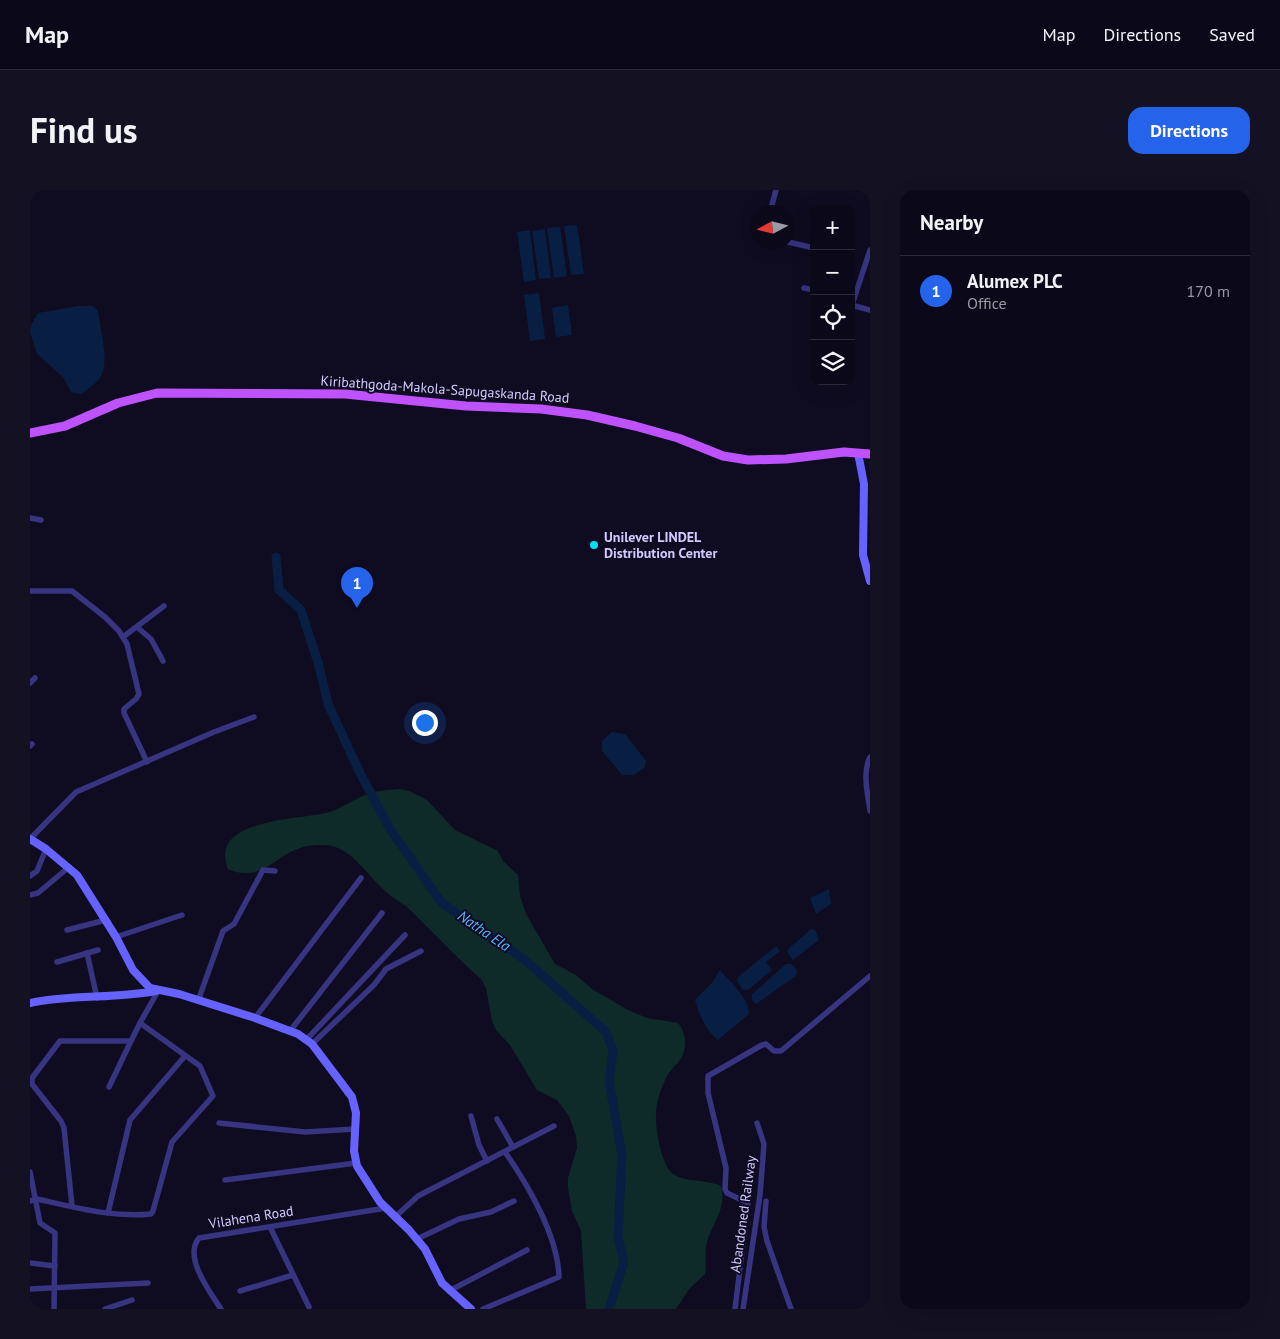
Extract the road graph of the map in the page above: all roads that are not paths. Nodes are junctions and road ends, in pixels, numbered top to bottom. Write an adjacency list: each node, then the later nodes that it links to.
1 (776, 190): 2 (street)
2 (772, 205)
3 (795, 244): 4 (street)
4 (810, 247)
5 (870, 250): 8 (street)
6 (804, 288): 7 (street)
7 (810, 289)
8 (855, 296)
9 (855, 306): 10 (street)
10 (870, 310)
11 (30, 433): 12 (main road, Kiribathgoda-Makola-Sapugaskanda Road)
12 (858, 453): 13 (main road, Kiribathgoda-Makola-Sapugaskanda Road); 16 (street)
13 (870, 454)
14 (30, 518): 15 (street)
15 (41, 520)
16 (870, 581)
17 (30, 591): 20 (street)
18 (164, 606): 19 (street)
19 (137, 627): 20 (street); 21 (street)
20 (123, 637): 26 (street)
21 (163, 661)
22 (35, 678): 23 (street)
23 (30, 683)
24 (254, 717): 26 (street)
25 (870, 757): 27 (street)
26 (147, 762): 28 (street)
27 (870, 811)
28 (30, 839): 29 (street)
29 (46, 849): 30 (street); 32 (street)
30 (69, 867): 34 (street); 37 (street)
31 (275, 871): 48 (street)
32 (30, 876)
33 (361, 878): 50 (street)
34 (30, 895)
35 (382, 913): 52 (street)
36 (182, 915): 40 (street)
37 (106, 920): 38 (street); 40 (street)
38 (67, 930)
39 (405, 935): 54 (street)
40 (116, 937): 46 (street)
41 (98, 950): 43 (street)
42 (421, 951): 54 (street)
43 (86, 953): 44 (street); 47 (street)
44 (57, 962)
45 (870, 976): 94 (street)
46 (158, 991): 47 (street); 48 (street); 51 (street)
47 (97, 998): 49 (street)
48 (198, 1001): 50 (street)
49 (30, 1003)
50 (255, 1018): 52 (street)
51 (140, 1023): 53 (street); 55 (street)
52 (290, 1031): 54 (street)
53 (131, 1042): 56 (street); 72 (street)
54 (310, 1042): 62 (street)
55 (185, 1056): 74 (street); 74 (street)
56 (108, 1087)
57 (471, 1116): 65 (street)
58 (497, 1119): 63 (street)
59 (219, 1123): 62 (street)
60 (757, 1123): 95 (street, Abandoned Railway)
61 (554, 1126): 63 (street)
62 (355, 1129): 66 (street)
63 (513, 1147): 64 (street)
64 (505, 1152): 65 (street); 93 (street)
65 (487, 1161): 75 (street)
66 (356, 1163): 68 (street); 73 (street)
67 (30, 1172): 69 (street)
68 (225, 1180)
69 (33, 1200): 72 (street); 80 (street)
70 (514, 1201): 77 (street)
71 (766, 1201): 96 (street)
72 (72, 1206): 74 (street)
73 (386, 1208): 75 (street); 76 (street, Vilahena Road)
74 (108, 1213)
75 (395, 1217): 77 (street)
76 (270, 1227): 81 (street); 91 (street, Vilahena Road)
77 (417, 1239): 86 (street)
78 (527, 1250): 86 (street)
79 (30, 1263): 80 (street)
80 (55, 1266): 84 (street)
81 (293, 1275): 85 (street); 88 (street)
82 (148, 1283): 84 (street)
83 (30, 1289): 84 (street)
84 (55, 1289): 89 (street)
85 (240, 1291)
86 (449, 1291): 92 (street)
87 (132, 1300): 90 (street)
88 (309, 1307)
89 (54, 1309)
90 (105, 1309)
91 (221, 1309)
92 (471, 1309)
93 (483, 1309)
94 (735, 1309)
95 (743, 1309)
96 (791, 1309)

